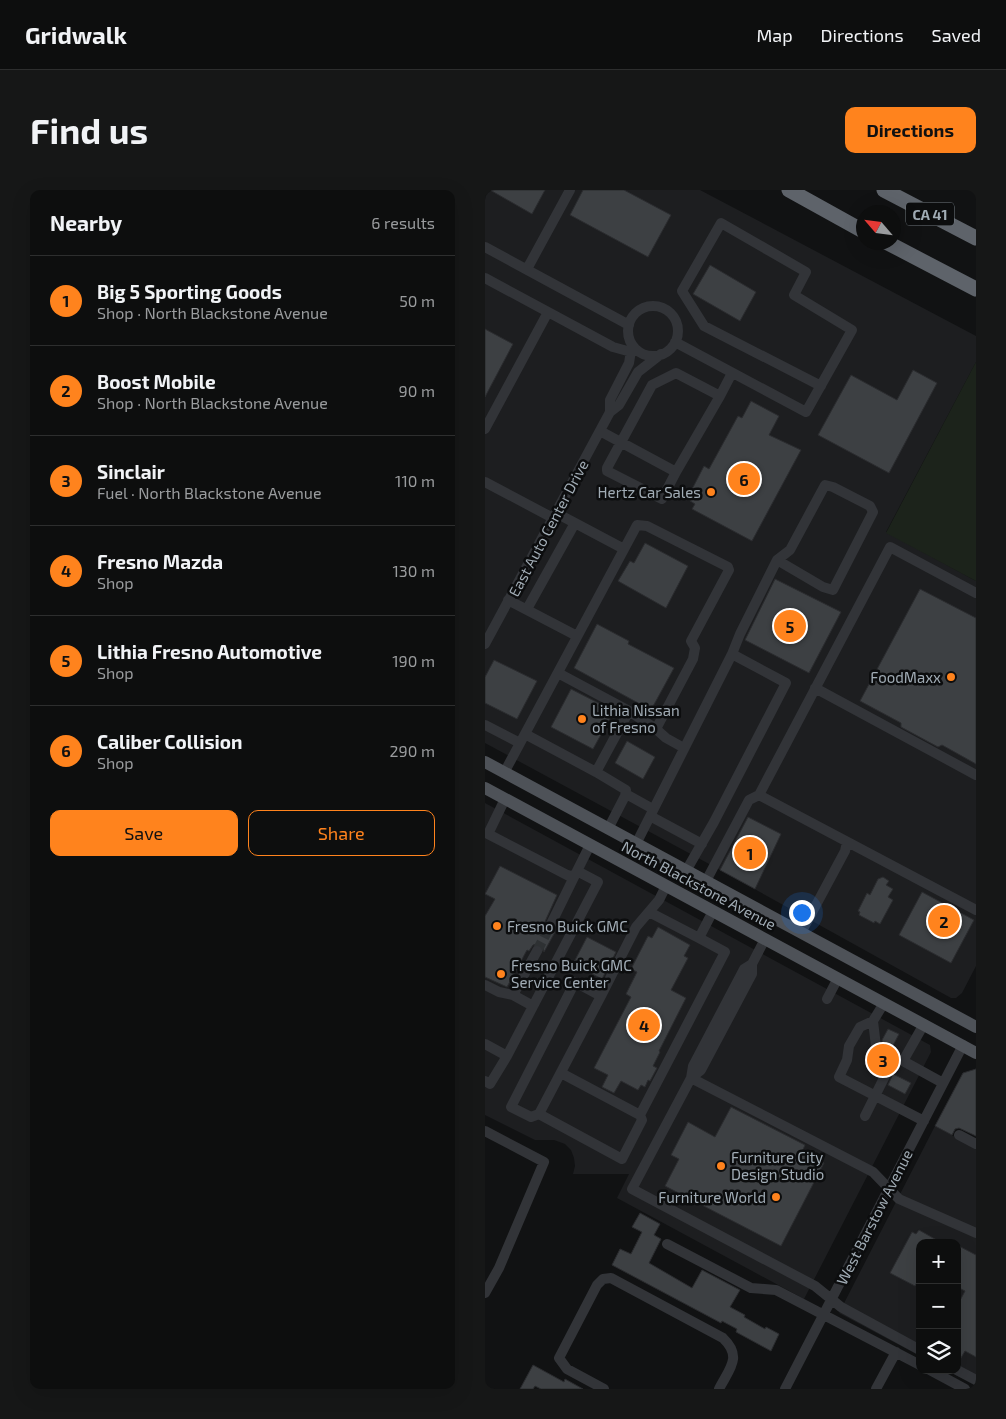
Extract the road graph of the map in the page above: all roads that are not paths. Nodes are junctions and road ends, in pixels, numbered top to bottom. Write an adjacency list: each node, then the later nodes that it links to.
1 (569, 190): 8 (street)
2 (789, 190): 4 (highway)
3 (884, 190): 5 (highway, CA 41)
4 (856, 226)
5 (976, 238)
6 (485, 247): 8 (street)
7 (901, 249): 10 (highway)
8 (527, 269): 12 (street)
9 (485, 278): 11 (street)
10 (976, 289)
11 (548, 312): 14 (street); 20 (street)
12 (629, 325): 13 (street); 14 (street)
13 (675, 342): 15 (street); 16 (street)
14 (631, 348): 15 (street); 19 (street, East Auto Center Drive)
15 (661, 354): 19 (street, East Auto Center Drive)
16 (732, 373): 17 (street); 18 (street)
17 (821, 386): 17 (street)
18 (720, 396): 22 (street); 23 (street)
19 (610, 412): 21 (street, East Auto Center Drive)
20 (485, 429)
21 (600, 430): 22 (street); 25 (street, East Auto Center Drive)
22 (621, 442): 23 (street); 23 (street)
23 (676, 472)
24 (485, 482): 25 (street)
25 (554, 516): 26 (street); 30 (street, East Auto Center Drive)
26 (575, 523): 27 (street); 31 (street)
27 (624, 549): 32 (street); 39 (street)
28 (777, 560): 28 (street); 34 (street)
29 (976, 593): 36 (street)
30 (509, 600): 31 (street); 33 (street, East Auto Center Drive)
31 (527, 609): 32 (street)
32 (577, 636): 35 (street)
33 (485, 642)
34 (732, 654): 41 (street); 55 (street)
35 (558, 673): 37 (street); 40 (street)
36 (815, 688): 45 (street); 48 (street)
37 (629, 712): 39 (street); 43 (street)
38 (485, 725): 40 (street)
39 (656, 729): 41 (street)
40 (522, 739): 43 (street); 44 (street)
41 (684, 748): 50 (street)
42 (485, 762): 44 (main road, North Blackstone Avenue)
43 (596, 772): 47 (street)
44 (504, 773): 51 (main road, North Blackstone Avenue)
45 (976, 776)
46 (485, 788): 49 (main road, North Blackstone Avenue)
47 (626, 794): 50 (street); 51 (street)
48 (759, 795): 53 (street); 59 (street)
49 (505, 799): 52 (street); 56 (main road, North Blackstone Avenue)
50 (652, 812): 54 (street); 55 (street)
51 (608, 829): 54 (main road, North Blackstone Avenue)
52 (486, 836): 58 (street)
53 (847, 842): 61 (street); 65 (street)
54 (636, 844): 57 (main road, North Blackstone Avenue)
55 (702, 844): 57 (street)
56 (590, 845): 58 (street); 60 (main road, North Blackstone Avenue)
57 (686, 871): 59 (main road, North Blackstone Avenue)
58 (576, 873): 64 (street); 75 (street)
59 (706, 882): 65 (main road, North Blackstone Avenue)
60 (666, 886): 62 (main road, North Blackstone Avenue); 63 (street)
61 (976, 910)
62 (713, 911): 66 (street); 67 (main road, North Blackstone Avenue)
63 (649, 912): 66 (street); 72 (street)
64 (550, 926)
65 (801, 933): 77 (main road, North Blackstone Avenue)
66 (699, 938): 91 (street)
67 (765, 939): 69 (main road, North Blackstone Avenue); 86 (street)
68 (537, 951): 71 (street)
69 (838, 978): 73 (street); 74 (main road, North Blackstone Avenue)
70 (485, 985): 71 (street)
71 (513, 995): 75 (street)
72 (601, 996): 85 (street); 90 (street)
73 (827, 999)
74 (884, 1003): 76 (street); 78 (main road, North Blackstone Avenue)
75 (533, 1006): 82 (street)
76 (873, 1021): 84 (street); 89 (street)
77 (975, 1023): 80 (main road)
78 (924, 1024): 80 (main road, North Blackstone Avenue); 83 (street)
79 (485, 1044): 82 (street)
80 (963, 1046): 81 (main road, North Blackstone Avenue); 87 (street, West Barstow Avenue)
81 (976, 1053)
82 (507, 1056): 88 (street)
83 (903, 1061): 84 (street); 87 (street)
84 (892, 1062): 89 (street)
85 (561, 1073): 90 (street); 91 (street)
86 (691, 1078): 97 (street); 101 (street)
87 (943, 1083): 93 (street, West Barstow Avenue)
88 (487, 1086)
89 (875, 1096): 92 (street); 93 (street)
90 (539, 1114): 91 (street)
91 (640, 1115)
92 (865, 1116)
93 (925, 1121): 97 (street, West Barstow Avenue)
94 (485, 1131): 100 (street)
95 (959, 1135): 96 (street)
96 (976, 1144)
97 (889, 1189): 98 (street); 101 (street, West Barstow Avenue)
98 (976, 1233)
99 (667, 1244): 102 (street)
100 (485, 1293)
101 (832, 1299): 102 (street, West Barstow Avenue); 103 (street)
102 (824, 1315): 104 (street); 111 (street, West Barstow Avenue)
103 (916, 1348)
104 (896, 1352): 105 (street); 112 (street)
105 (916, 1363)
106 (961, 1372): 108 (street)
107 (937, 1374): 113 (street)
108 (976, 1380)
109 (604, 1389): 110 (street)
110 (719, 1389)
111 (785, 1389)
112 (876, 1389)
113 (965, 1389)

